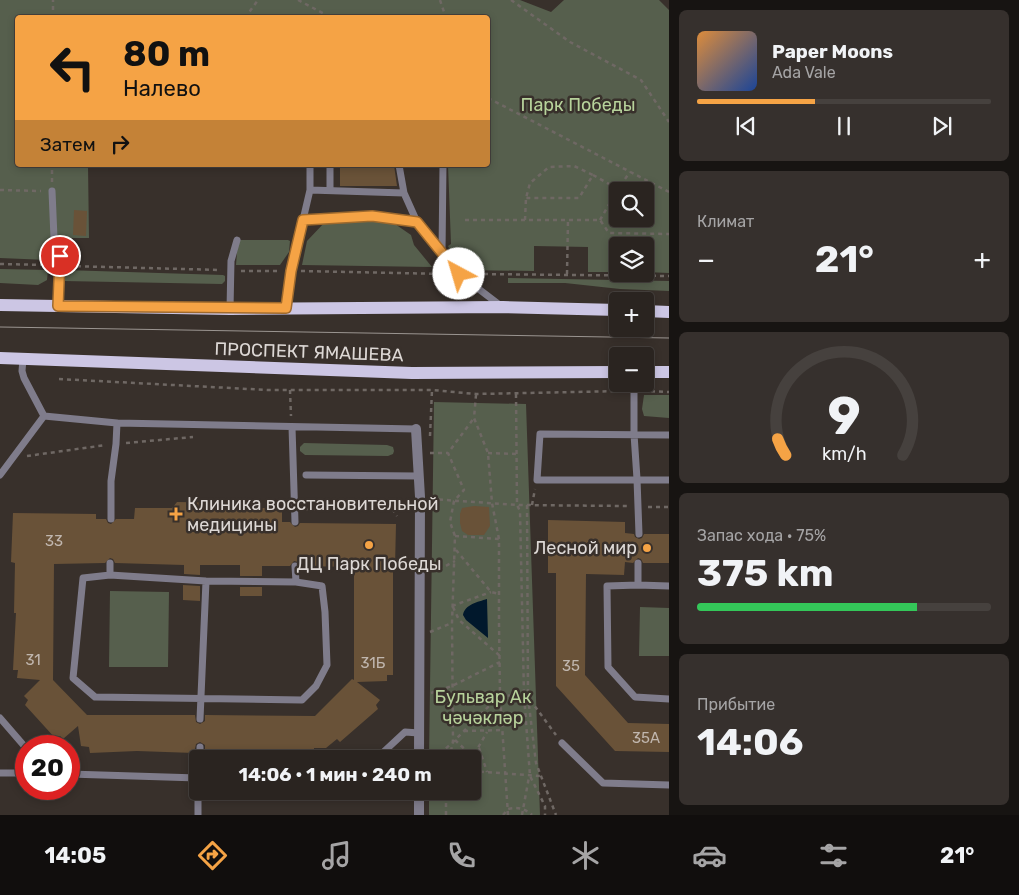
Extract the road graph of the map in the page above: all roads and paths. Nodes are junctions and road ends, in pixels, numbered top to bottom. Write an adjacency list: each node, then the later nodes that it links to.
1 (53, 0): 6 (path)
2 (258, 0): 7 (path)
3 (298, 0): 8 (path)
4 (440, 0): 9 (path)
5 (511, 0): 11 (path)
6 (53, 15)
7 (247, 15)
8 (326, 15)
9 (445, 15)
10 (490, 99): 17 (path)
11 (669, 122)
12 (52, 167): 24 (path)
13 (310, 167): 22 (lane)
14 (330, 167): 23 (lane)
15 (399, 167): 26 (lane)
16 (443, 167): 37 (lane)
17 (630, 172): 19 (path); 25 (path)
18 (592, 175): 20 (path); 27 (path); 27 (path)
19 (623, 182)
20 (609, 184)
21 (0, 190): 24 (path)
22 (310, 190): 23 (lane); 29 (lane)
23 (330, 190): 26 (lane)
24 (52, 191): 39 (lane)
25 (669, 192)
26 (404, 193): 34 (lane)
27 (526, 198): 31 (path)
28 (609, 204): 33 (path)
29 (303, 220): 34 (lane); 41 (lane)
30 (465, 220): 31 (path)
31 (525, 220): 32 (path)
32 (568, 220): 33 (path); 43 (path)
33 (600, 220): 35 (path)
34 (417, 222): 37 (lane)
35 (669, 234)
36 (237, 240): 40 (lane)
37 (442, 252): 42 (lane)
38 (0, 264): 39 (path)
39 (60, 266): 40 (path); 46 (lane)
40 (231, 270): 41 (path); 48 (lane)
41 (291, 271): 42 (path); 49 (lane)
42 (459, 274): 43 (path); 47 (lane)
43 (567, 274): 44 (path)
44 (669, 276)
45 (0, 306): 46 (main road)
46 (58, 306): 48 (main road)
47 (503, 307): 49 (main road); 50 (main road)
48 (230, 308): 49 (main road)
49 (286, 308)
50 (609, 310)
51 (654, 311): 52 (main road)
52 (669, 312)
53 (0, 358): 54 (main road, ПРОСПЕКТ ЯМАШЕВА)
54 (23, 359): 55 (main road, ПРОСПЕКТ ЯМАШЕВА); 66 (lane)
55 (609, 372)
56 (654, 372): 57 (main road)
57 (669, 372)
58 (59, 379): 60 (path)
59 (609, 389): 65 (path)
60 (290, 390): 64 (path); 69 (path)
61 (654, 390): 63 (path)
62 (635, 392): 71 (lane)
63 (669, 392)
64 (476, 394): 65 (path); 67 (path)
65 (516, 394): 78 (path)
66 (44, 416): 68 (lane); 79 (lane)
67 (474, 418): 75 (path); 77 (path)
68 (117, 423): 69 (lane); 74 (lane)
69 (292, 427): 70 (lane); 98 (lane)
70 (416, 429): 82 (street)
71 (634, 434): 72 (lane); 83 (lane); 84 (lane)
72 (669, 435)
73 (194, 436): 74 (path)
74 (116, 444): 79 (path); 97 (lane)
75 (448, 453): 76 (path); 87 (path)
76 (430, 454)
77 (488, 454): 78 (path); 88 (path)
78 (517, 454): 89 (path)
79 (14, 458): 80 (lane)
80 (0, 475)
81 (306, 475): 82 (lane)
82 (418, 476): 86 (street)
83 (638, 479): 84 (lane); 85 (lane); 92 (lane)
84 (537, 480): 91 (path)
85 (669, 480)
86 (420, 497): 87 (path); 94 (path); 107 (street)
87 (454, 501): 88 (path); 100 (path)
88 (492, 502): 89 (path); 101 (path)
89 (517, 505): 90 (path); 122 (path)
90 (527, 505): 91 (path); 123 (path)
91 (532, 505): 92 (path)
92 (637, 506): 93 (path); 99 (lane)
93 (669, 507)
94 (392, 508): 95 (path); 96 (path)
95 (302, 509)
96 (397, 516)
97 (111, 520)
98 (295, 522)
99 (639, 534)
100 (455, 536): 101 (path); 102 (path)
101 (499, 539): 114 (path)
102 (455, 549): 103 (path); 113 (path)
103 (455, 561): 107 (path); 115 (path)
104 (110, 563): 108 (lane)
105 (638, 563): 111 (lane)
106 (295, 566): 110 (lane)
107 (420, 571): 117 (street)
108 (110, 575): 109 (lane); 125 (lane)
109 (206, 580): 110 (lane); 125 (lane)
110 (296, 582): 125 (lane)
111 (638, 585): 112 (lane); 126 (lane)
112 (669, 586)
113 (491, 592): 114 (path); 115 (path)
114 (499, 594): 118 (path)
115 (452, 606): 116 (path); 118 (path)
116 (452, 623): 117 (path); 120 (path)
117 (419, 637): 124 (street)
118 (500, 656): 119 (path)
119 (500, 662): 120 (path); 121 (path)
120 (452, 686): 124 (path); 134 (path)
121 (500, 695): 122 (path); 129 (path); 130 (path)
122 (524, 695): 123 (path); 149 (path)
123 (528, 697): 135 (path); 150 (path)
124 (419, 698): 132 (street)
125 (201, 699): 128 (lane)
126 (669, 699)
127 (0, 718): 133 (lane)
128 (200, 719)
129 (503, 730): 131 (path); 148 (path)
130 (464, 731): 131 (path); 134 (path)
131 (488, 731): 136 (path)
132 (419, 733): 137 (lane); 138 (street)
133 (15, 735)
134 (454, 741): 139 (path); 140 (path); 141 (path)
135 (562, 743): 152 (lane)
136 (479, 746): 142 (path); 144 (path)
137 (386, 750)
138 (419, 750)
139 (444, 750)
140 (452, 750)
141 (463, 750)
142 (477, 750)
143 (481, 772): 144 (path)
144 (487, 772): 148 (path)
145 (0, 773): 146 (lane)
146 (15, 773)
147 (80, 774): 151 (lane)
148 (505, 774): 149 (path); 156 (path)
149 (530, 776): 150 (path); 157 (path); 166 (path)
150 (540, 776): 167 (path)
151 (189, 778)
152 (669, 785)
153 (198, 800): 159 (lane)
154 (419, 800): 160 (street)
155 (446, 800): 158 (path)
156 (508, 808): 157 (path); 162 (path); 163 (path)
157 (523, 808): 164 (path); 165 (path)
158 (446, 814): 161 (path)
159 (198, 815)
160 (419, 815)
161 (451, 815)
162 (503, 815)
163 (508, 815)
164 (522, 815)
165 (532, 815)
166 (545, 815)
167 (556, 815)

